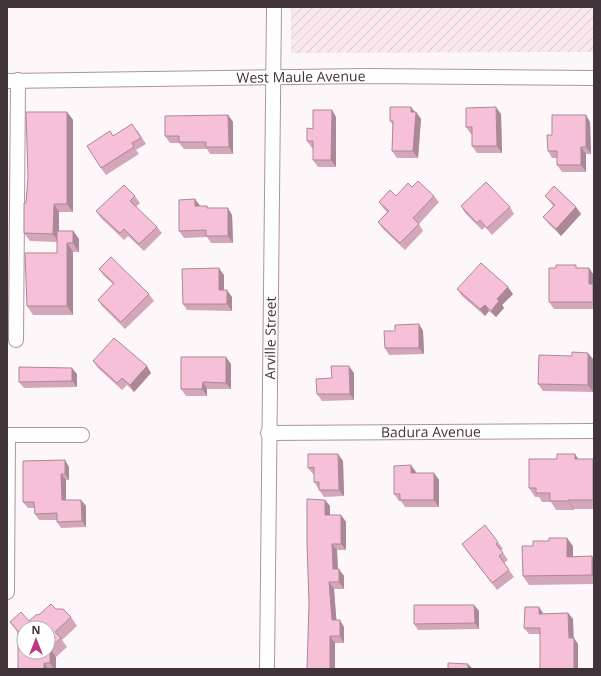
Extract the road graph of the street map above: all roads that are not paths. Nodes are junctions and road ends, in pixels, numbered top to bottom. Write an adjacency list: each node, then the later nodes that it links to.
1 (274, 7): 2 (street, Arville Street)
2 (272, 77): 3 (street, West Maule Avenue); 4 (street, West Maule Avenue); 7 (street, Arville Street)
3 (594, 78)
4 (12, 80): 5 (street)
5 (16, 340)
6 (594, 431): 7 (street, Badura Avenue)
7 (268, 433): 11 (street, Arville Street)
8 (7, 435): 9 (street); 10 (street)
9 (82, 435)
10 (7, 592)
11 (267, 669)

